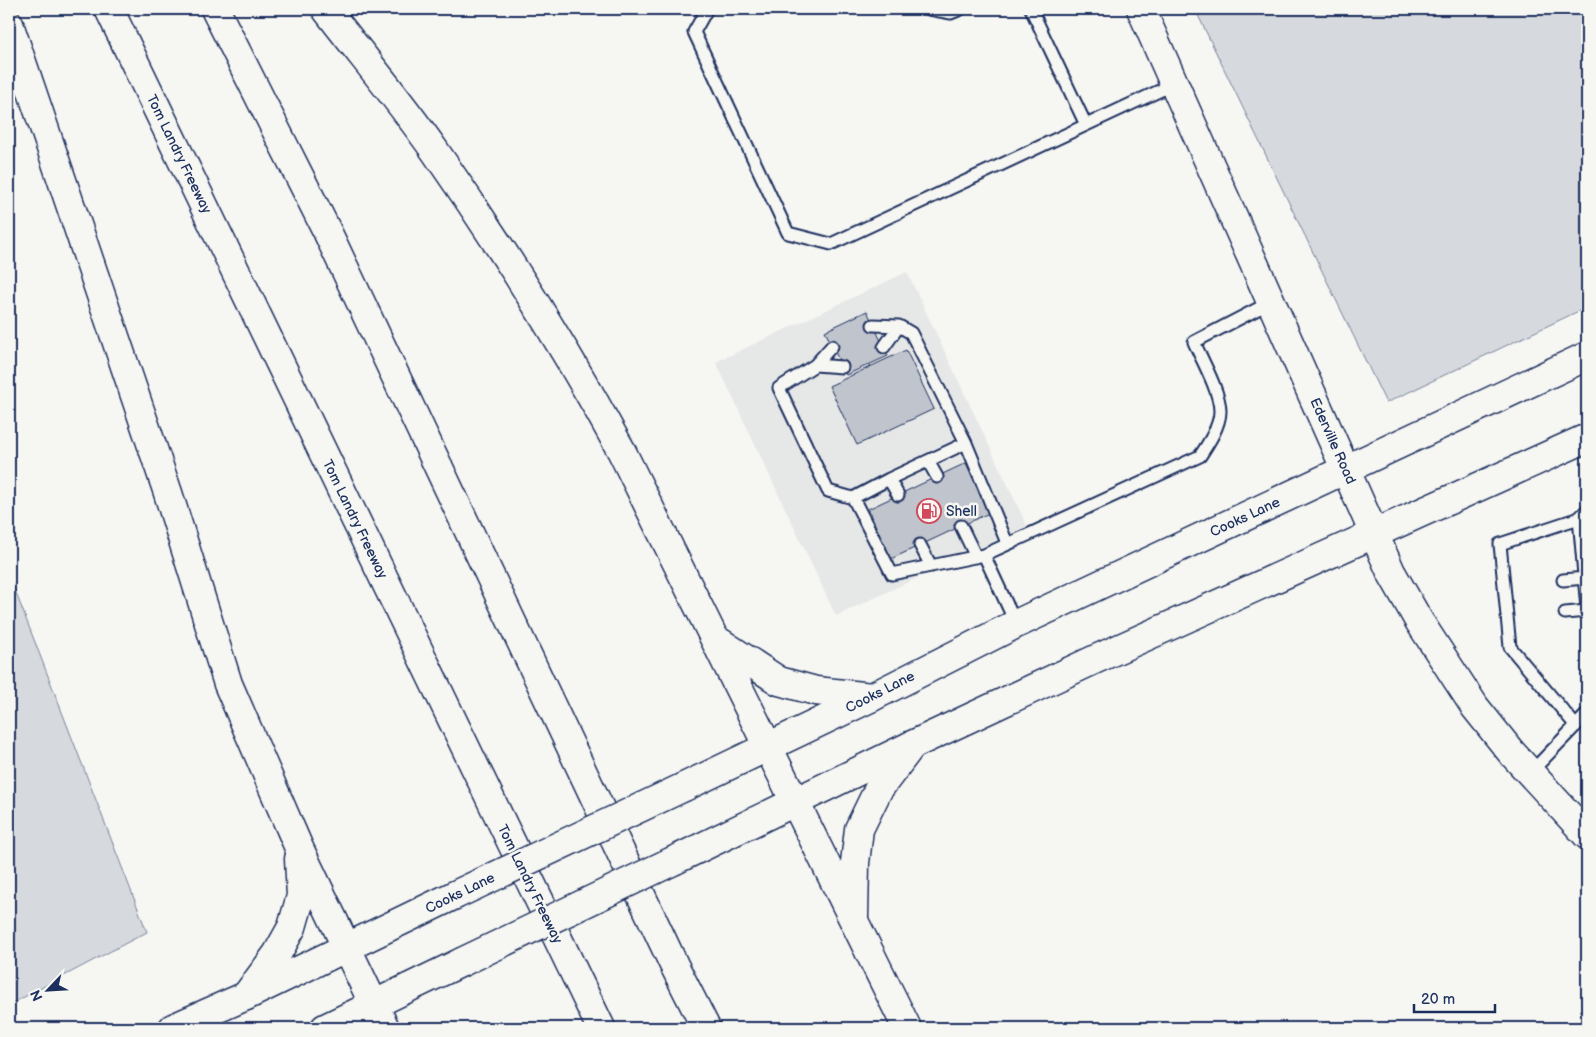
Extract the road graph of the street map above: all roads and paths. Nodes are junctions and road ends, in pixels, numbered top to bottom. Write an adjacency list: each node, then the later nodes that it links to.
1 (109, 9): 56 (main road, Tom Landry Freeway)
2 (215, 9): 57 (main road)
3 (326, 9): 40 (main road)
4 (707, 9): 11 (lane)
5 (929, 9): 6 (lane)
6 (961, 9)
7 (1031, 9): 11 (lane)
8 (1141, 9): 10 (main road, Ederville Road)
9 (9, 24): 49 (main road)
10 (1174, 84): 11 (lane); 12 (main road, Ederville Road)
11 (1086, 125)
12 (1271, 302): 23 (main road, Ederville Road); 31 (lane)
13 (873, 325): 14 (lane)
14 (899, 326): 16 (lane); 21 (lane)
15 (832, 346): 18 (lane)
16 (884, 347)
17 (1587, 356): 23 (main road, Cooks Lane)
18 (815, 365): 19 (lane); 27 (lane)
19 (842, 367)
20 (1587, 438): 30 (main road)
21 (966, 444): 22 (lane); 31 (lane)
22 (928, 461): 24 (lane); 25 (lane)
23 (1346, 470): 30 (main road, Ederville Road); 39 (main road, Cooks Lane)
24 (937, 477)
25 (889, 479): 26 (lane); 27 (lane)
26 (898, 495)
27 (854, 498): 34 (lane)
28 (1583, 514): 35 (lane); 43 (lane)
29 (961, 526): 33 (lane)
30 (1374, 534): 44 (main road); 46 (main road, Ederville Road)
31 (1007, 544): 33 (lane)
32 (920, 545): 34 (lane)
33 (980, 556): 34 (lane); 39 (lane)
34 (931, 566)
35 (1585, 578): 36 (lane); 37 (lane)
36 (1563, 580)
37 (1587, 610): 38 (lane)
38 (1565, 614)
39 (1016, 624): 41 (main road, Cooks Lane)
40 (713, 638): 41 (main road); 45 (main road)
41 (872, 697): 45 (main road, Cooks Lane)
42 (1587, 714): 43 (lane)
43 (1576, 726): 46 (lane)
44 (912, 745): 47 (main road); 50 (main road)
45 (767, 747): 47 (main road); 51 (main road, Cooks Lane, bridge)
46 (1530, 773): 48 (main road, Ederville Road)
47 (795, 802): 50 (main road); 53 (main road, bridge)
48 (1587, 835)
49 (299, 848): 51 (main road); 52 (main road)
50 (854, 921): 58 (main road)
51 (346, 947): 52 (main road, Cooks Lane); 53 (main road)
52 (246, 996): 54 (main road, Cooks Lane)
53 (379, 1017): 55 (main road)
54 (172, 1028)
55 (326, 1028)
56 (601, 1028)
57 (706, 1028)
58 (907, 1028)

